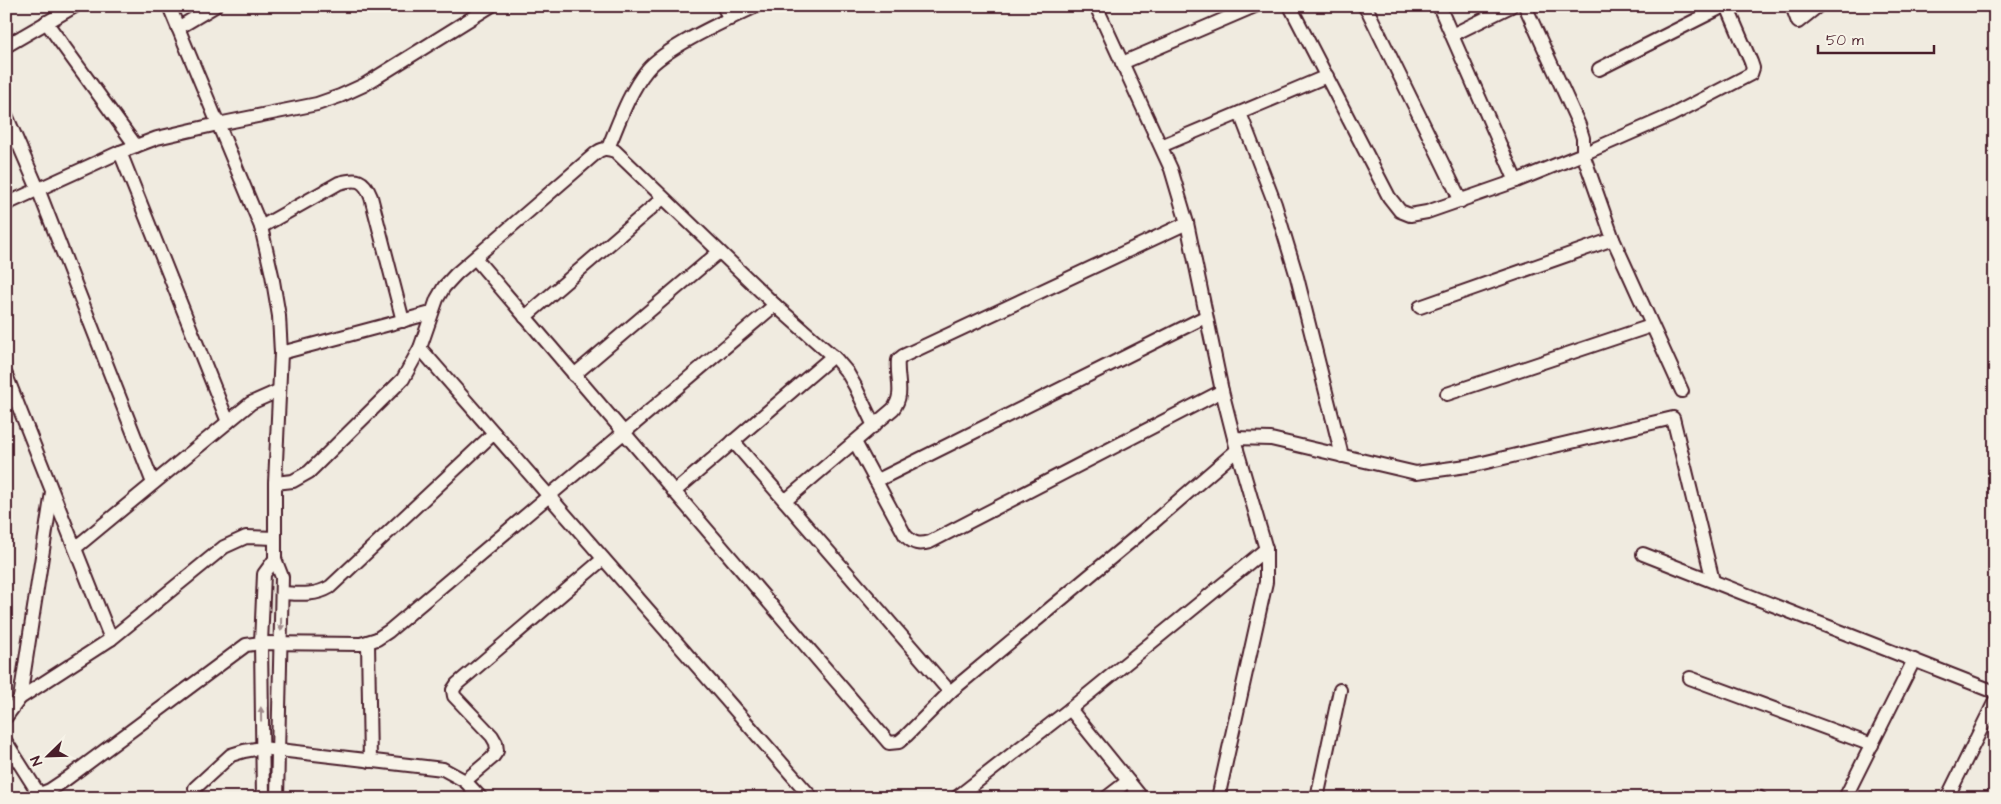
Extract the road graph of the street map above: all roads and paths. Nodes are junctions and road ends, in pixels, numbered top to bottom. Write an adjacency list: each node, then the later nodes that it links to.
1 (75, 6): 18 (street)
2 (169, 6): 19 (street)
3 (215, 6): 19 (street)
4 (491, 6): 27 (street)
5 (722, 6): 17 (street)
6 (756, 6): 17 (street)
7 (1096, 6): 22 (street)
8 (1255, 6): 22 (street)
9 (1290, 6): 24 (street)
10 (1364, 6): 36 (street)
11 (1439, 6): 20 (street)
12 (1511, 6): 20 (street)
13 (1525, 6): 32 (street)
14 (1725, 6): 23 (street); 32 (street)
15 (1792, 6): 16 (street)
16 (1818, 6)
17 (730, 19): 30 (street)
18 (46, 22): 21 (street); 28 (street)
19 (178, 28): 27 (street)
20 (1452, 35): 33 (street)
21 (6, 46)
22 (1122, 63): 29 (street)
23 (1599, 68)
24 (1326, 76): 25 (street); 36 (street)
25 (1240, 113): 29 (street); 66 (street)
26 (6, 115): 34 (street)
27 (218, 124): 28 (street); 39 (street)
28 (136, 146): 31 (street)
29 (1161, 146): 38 (street)
30 (608, 148): 35 (street); 42 (street)
31 (120, 152): 34 (street); 59 (street)
32 (1583, 154): 33 (street); 40 (street)
33 (1516, 181): 36 (street)
34 (38, 189): 37 (street); 68 (street)
35 (663, 198): 41 (street); 46 (street)
36 (1460, 201)
37 (6, 204)
38 (1187, 222): 47 (street); 60 (street)
39 (261, 227): 48 (street); 51 (street)
40 (1613, 239): 44 (street); 49 (street)
41 (719, 252): 43 (street); 54 (street)
42 (475, 258): 45 (street); 46 (street)
43 (775, 305): 52 (street); 61 (street)
44 (1420, 307)
45 (431, 313): 48 (street); 50 (street)
46 (525, 317): 54 (street)
47 (1205, 317): 55 (street); 67 (street)
48 (403, 321): 51 (street)
49 (1651, 326): 56 (street); 58 (street)
50 (420, 348): 62 (street); 69 (street)
51 (281, 353): 57 (street)
52 (833, 356): 60 (street); 63 (street)
53 (6, 375): 70 (street)
54 (574, 375): 61 (street)
55 (1222, 391): 65 (street); 67 (street)
56 (1682, 391)
57 (278, 392): 59 (street); 69 (street)
58 (1447, 394)
59 (228, 422): 68 (street)
60 (874, 426): 64 (street)
61 (624, 432): 71 (street); 72 (street)
62 (494, 433): 72 (street); 81 (street)
63 (733, 441): 71 (street); 73 (street)
64 (855, 442): 67 (street); 73 (street)
65 (1235, 444): 66 (street); 76 (street); 89 (street)
66 (1342, 456): 80 (street)
67 (876, 481)
68 (153, 483): 75 (street)
69 (275, 483): 74 (street)
70 (52, 491): 75 (street); 91 (street)
71 (674, 492): 89 (street)
72 (548, 496): 79 (street); 84 (street)
73 (785, 501): 89 (street)
74 (275, 538): 78 (street); 82 (street)
75 (74, 548): 82 (street)
76 (1266, 549): 93 (street); 111 (street)
77 (1643, 554): 80 (street)
78 (275, 559): 81 (street); 83 (street)
79 (603, 559): 100 (street); 107 (street)
80 (1713, 581): 86 (street)
81 (282, 593): 85 (street, one-way to 85)
82 (110, 640): 91 (street)
83 (260, 643): 85 (street); 97 (street, one-way to 83); 103 (street)
84 (368, 643): 85 (street); 99 (street)
85 (281, 644): 98 (street)
86 (1914, 660): 90 (street); 96 (street)
87 (1690, 678): 96 (street)
88 (1340, 690): 112 (street)
89 (950, 692)
90 (1995, 692)
91 (20, 698): 94 (street)
92 (1995, 700): 114 (street)
93 (1070, 709): 101 (street); 108 (street)
94 (6, 717)
95 (6, 742): 103 (street)
96 (1872, 745): 113 (street)
97 (262, 748): 98 (street); 102 (street); 104 (street)
98 (278, 750): 99 (street); 105 (street)
99 (370, 761): 100 (street)
100 (465, 781): 106 (street)
101 (1128, 781): 109 (street); 110 (street)
102 (194, 788)
103 (34, 796)
104 (263, 798)
105 (277, 798)
106 (482, 798)
107 (812, 798)
108 (956, 798)
109 (1106, 798)
110 (1142, 798)
111 (1218, 798)
112 (1317, 798)
113 (1845, 798)
114 (1947, 798)

